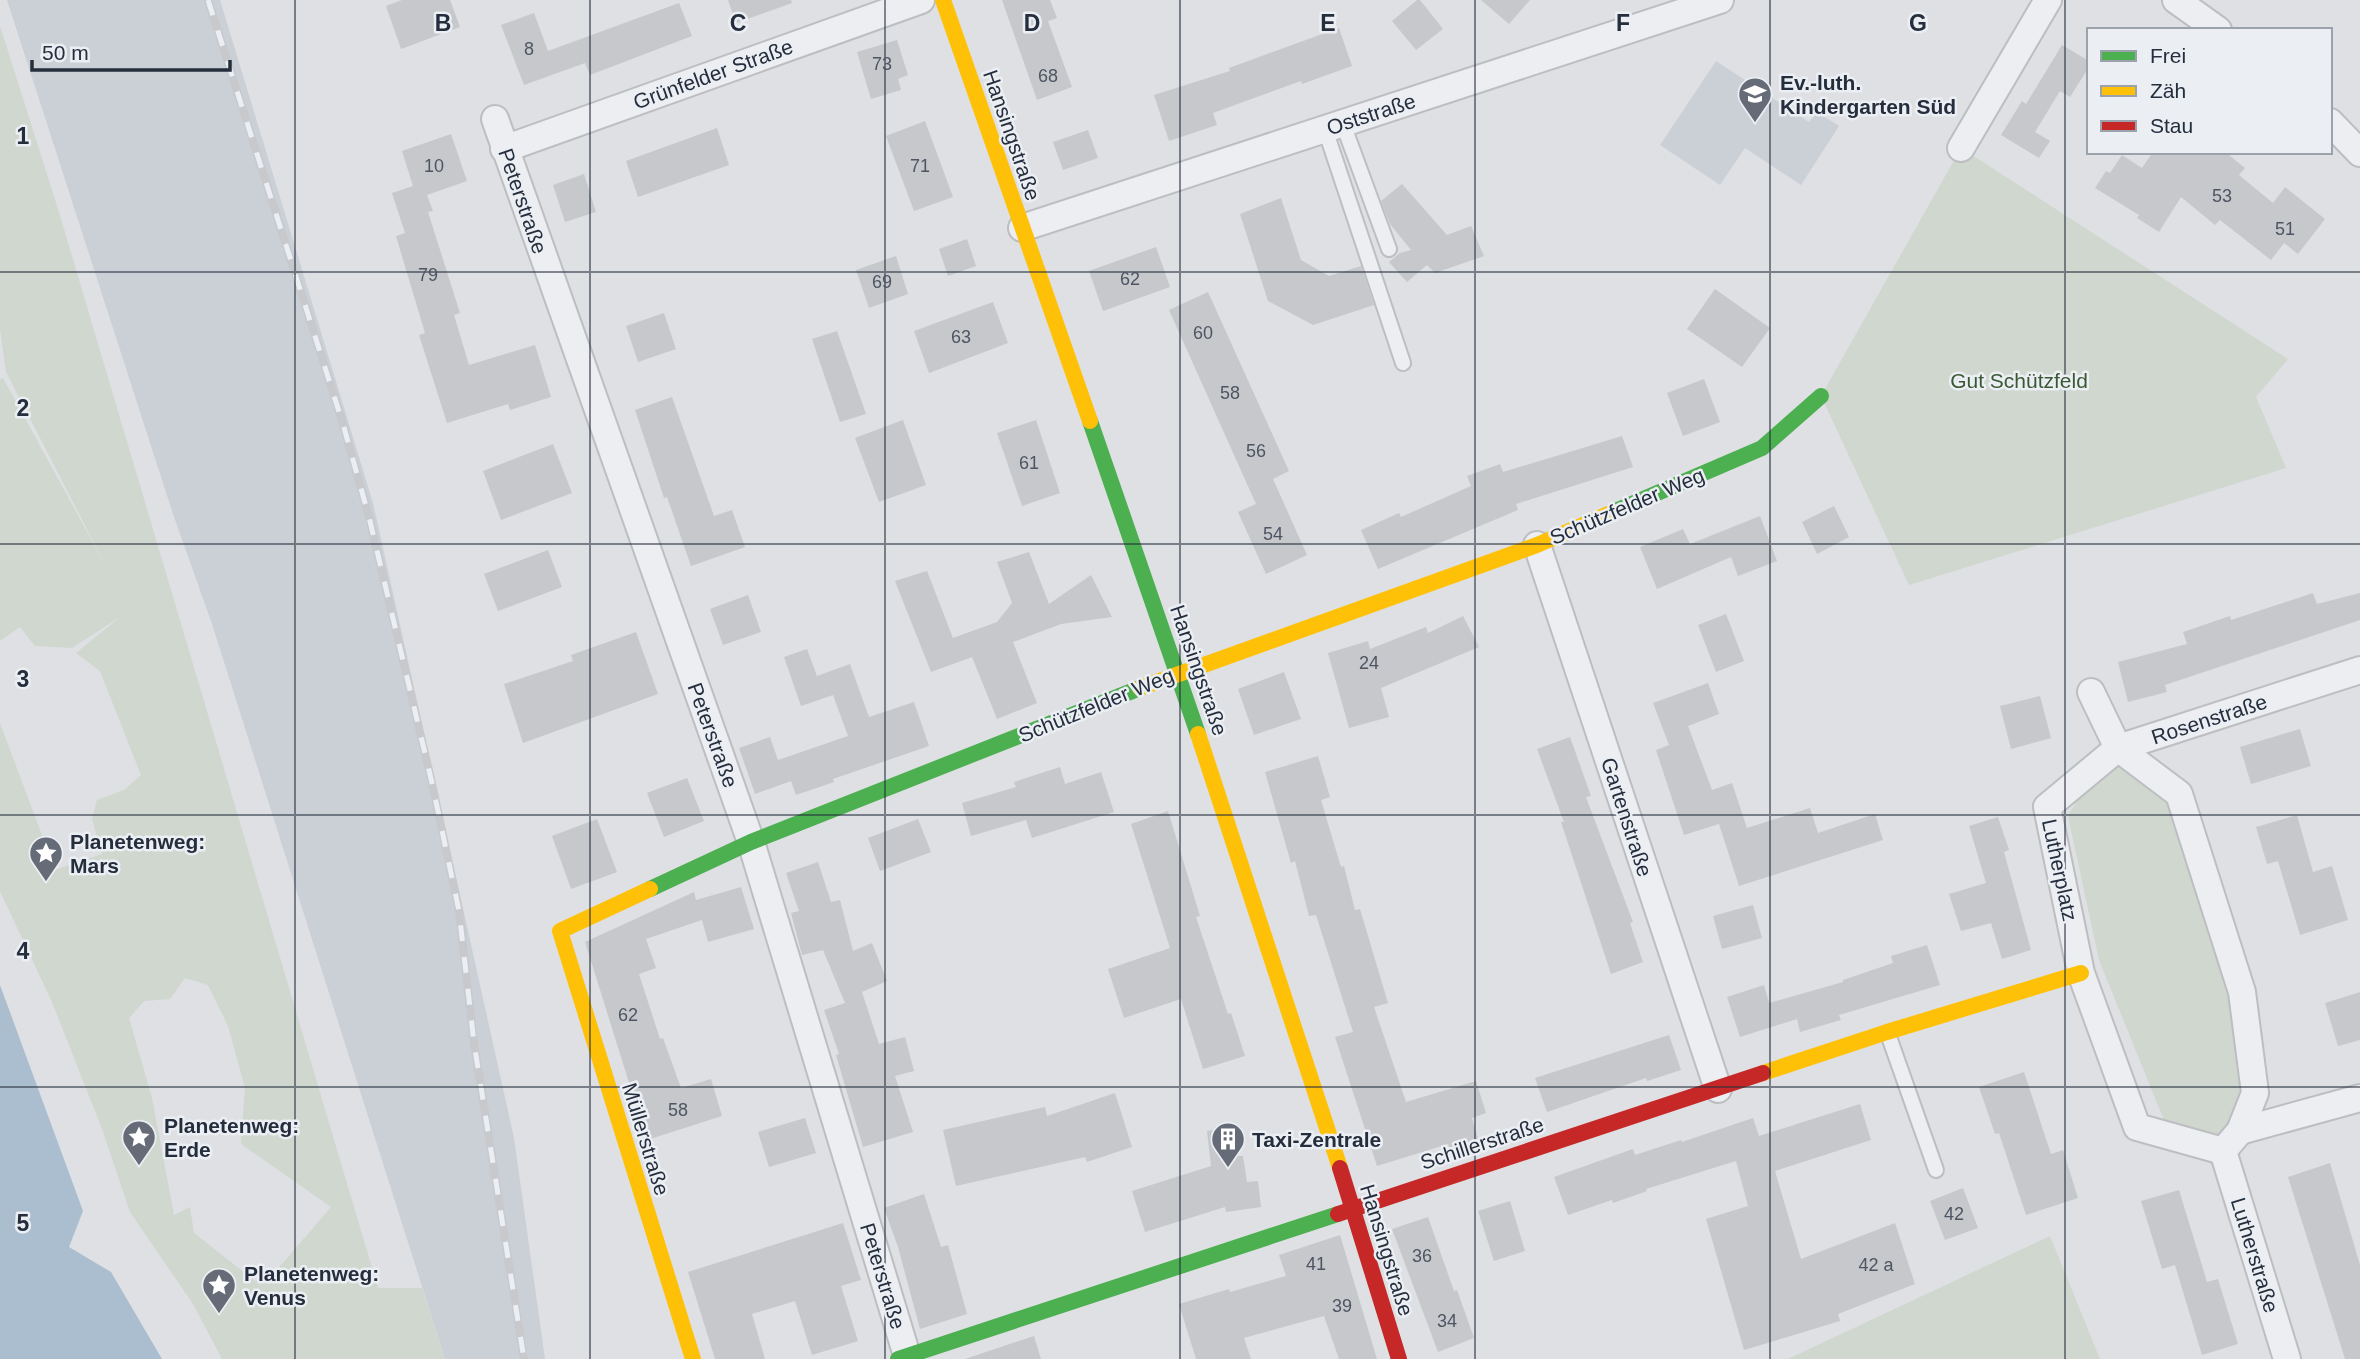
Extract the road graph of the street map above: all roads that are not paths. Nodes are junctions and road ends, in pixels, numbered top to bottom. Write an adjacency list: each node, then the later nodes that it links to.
1 (921, 0): 11 (street, Grünfelder Straße)
2 (943, 0): 13 (street, Hansingstraße)
3 (1720, 0): 9 (street, Oststraße)
4 (2048, 0): 10 (street)
5 (2180, 1): 6 (street)
6 (2215, 28)
7 (495, 119): 11 (street, Peterstraße)
8 (2332, 124): 12 (street)
9 (1334, 126): 13 (street, Oststraße); 14 (lane); 15 (lane)
10 (1961, 148)
11 (504, 149): 22 (street, Peterstraße)
12 (2360, 153)
13 (1022, 228): 19 (street, Hansingstraße)
14 (1389, 249)
15 (1403, 363)
16 (1821, 396): 17 (street, Schützfelder Weg)
17 (1536, 545): 19 (street, Schützfelder Weg); 26 (street, Gartenstraße)
18 (2360, 670): 21 (street, Rosenstraße)
19 (1178, 673): 22 (street, Schützfelder Weg); 31 (street, Hansingstraße)
20 (2091, 692): 21 (street)
21 (2118, 748): 24 (street, Lutherplatz); 28 (street)
22 (751, 842): 23 (street, Schützfelder Weg); 32 (street, Peterstraße)
23 (560, 931): 33 (street, Müllerstraße)
24 (2081, 973): 25 (street, Schillerstraße); 29 (street, Lutherplatz)
25 (1887, 1032): 26 (street, Schillerstraße); 30 (lane)
26 (1717, 1089): 31 (street, Schillerstraße)
27 (2360, 1098): 28 (street)
28 (2240, 1131): 29 (street)
29 (2222, 1151): 35 (street, Lutherstraße)
30 (1936, 1170)
31 (1353, 1207): 32 (street, Schillerstraße); 34 (street, Hansingstraße)
32 (904, 1358)
33 (693, 1359)
34 (1399, 1359)
35 (2287, 1359)

